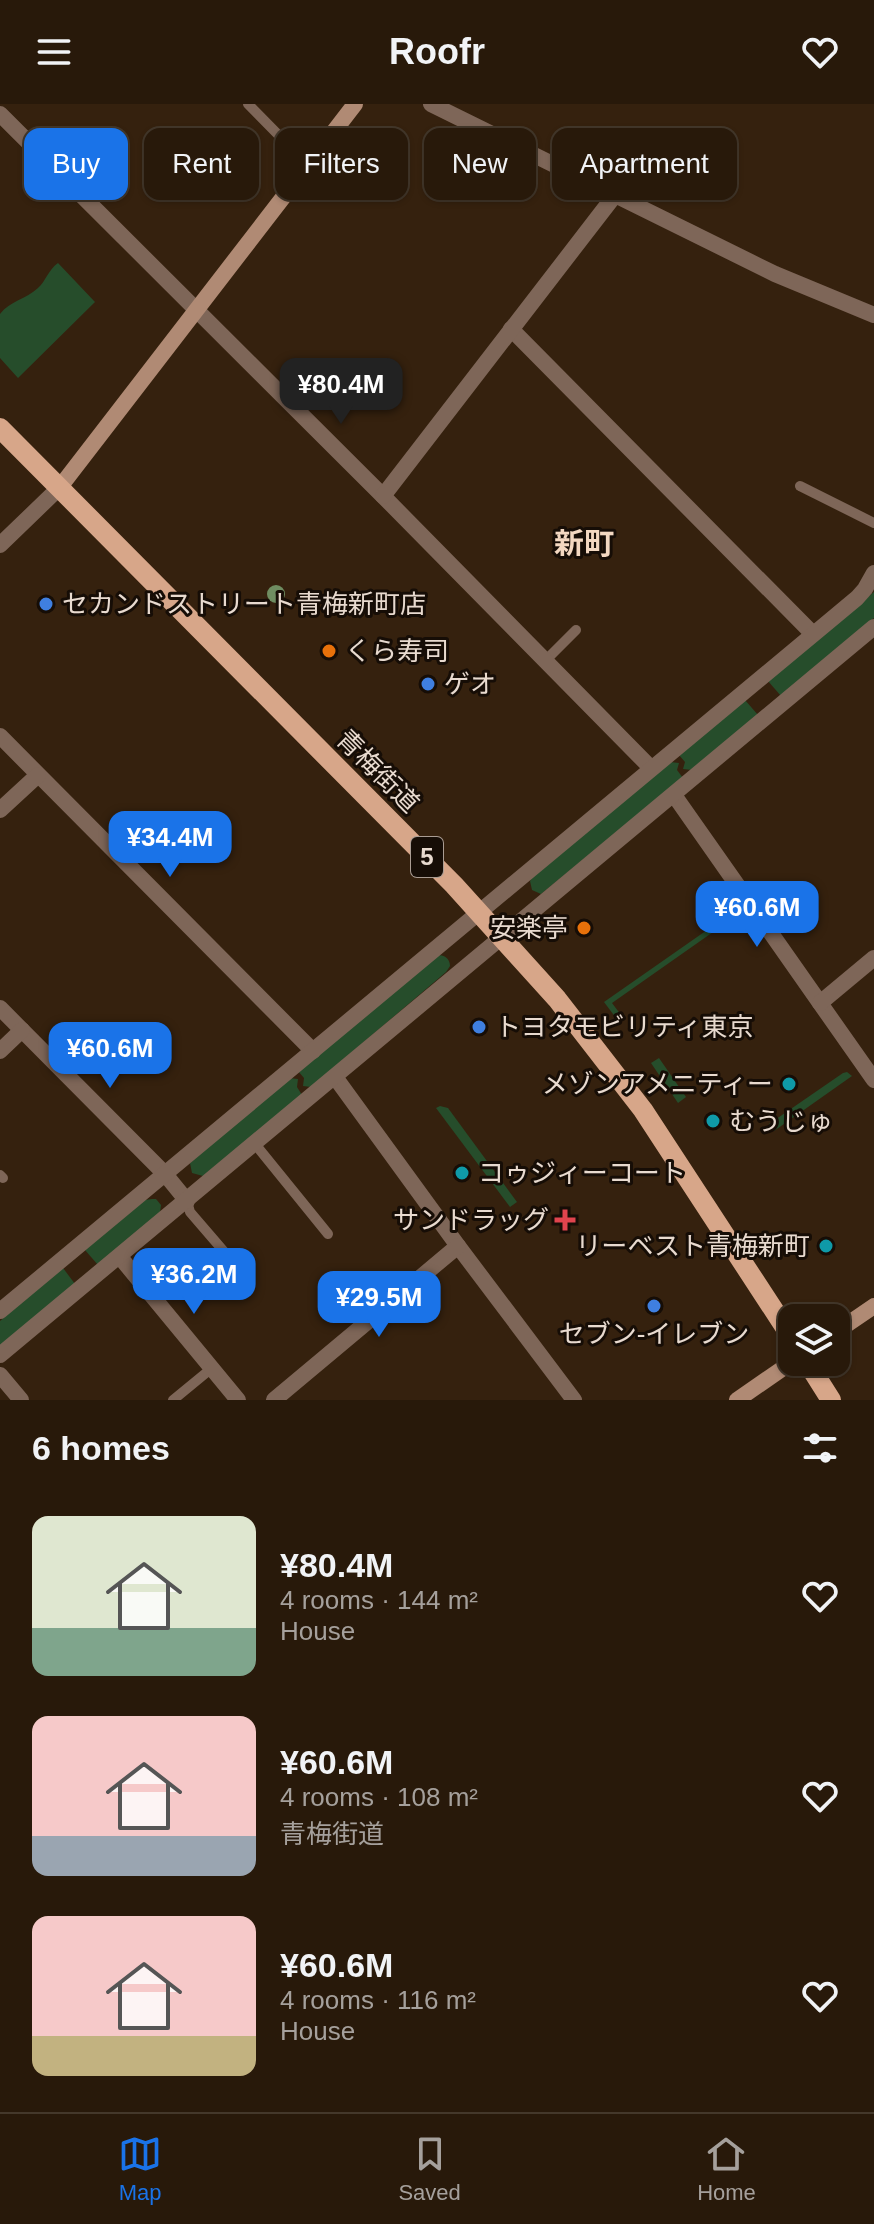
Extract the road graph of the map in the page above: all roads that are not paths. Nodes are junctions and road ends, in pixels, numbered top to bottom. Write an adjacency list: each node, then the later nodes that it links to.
1 (248, 104): 8 (lane)
2 (355, 104): 6 (street)
3 (431, 104): 5 (street)
4 (0, 114): 13 (street)
5 (470, 123): 7 (lane); 9 (street)
6 (337, 128)
7 (467, 128)
8 (275, 131)
9 (552, 164)
10 (281, 200): 13 (street)
11 (611, 200): 15 (street)
12 (625, 200): 14 (street)
13 (196, 310): 18 (street); 19 (street)
14 (874, 315)
15 (511, 329): 19 (street); 25 (street)
16 (0, 428): 18 (main road, 青梅街道 / 5)
17 (800, 486): 20 (lane)
18 (60, 487): 21 (street); 32 (main road, 青梅街道 / 5)
19 (383, 496): 26 (street)
20 (874, 523)
21 (0, 545)
22 (874, 573): 25 (street)
23 (874, 627): 30 (street)
24 (576, 630): 26 (lane)
25 (813, 634): 28 (street)
26 (545, 661): 28 (street)
27 (0, 736): 29 (street)
28 (651, 768): 32 (street)
29 (38, 775): 31 (street); 39 (street)
30 (674, 795): 33 (street); 35 (street)
31 (0, 810)
32 (480, 913): 33 (main road, 青梅街道 / 5); 39 (street)
33 (501, 937): 40 (street); 51 (main road, 青梅街道 / 5)
34 (874, 958): 35 (street)
35 (820, 1003): 41 (street)
36 (0, 1008): 37 (street)
37 (22, 1030): 38 (street); 43 (street)
38 (0, 1051)
39 (313, 1051): 43 (street)
40 (335, 1077): 42 (street); 46 (street)
41 (874, 1080)
42 (255, 1144): 44 (street); 45 (lane)
43 (165, 1174): 44 (street); 50 (street)
44 (187, 1201): 47 (street); 48 (lane)
45 (328, 1234)
46 (458, 1246): 61 (street); 62 (street)
47 (120, 1257): 53 (street); 54 (street)
48 (233, 1262)
49 (874, 1306): 52 (street)
50 (0, 1311)
51 (778, 1317)
52 (850, 1322)
53 (0, 1355)
54 (212, 1368): 59 (lane); 60 (street)
55 (778, 1372): 63 (street)
56 (0, 1375): 58 (street)
57 (816, 1376): 64 (main road)
58 (21, 1400)
59 (173, 1400)
60 (238, 1400)
61 (274, 1400)
62 (574, 1400)
63 (737, 1400)
64 (831, 1400)

